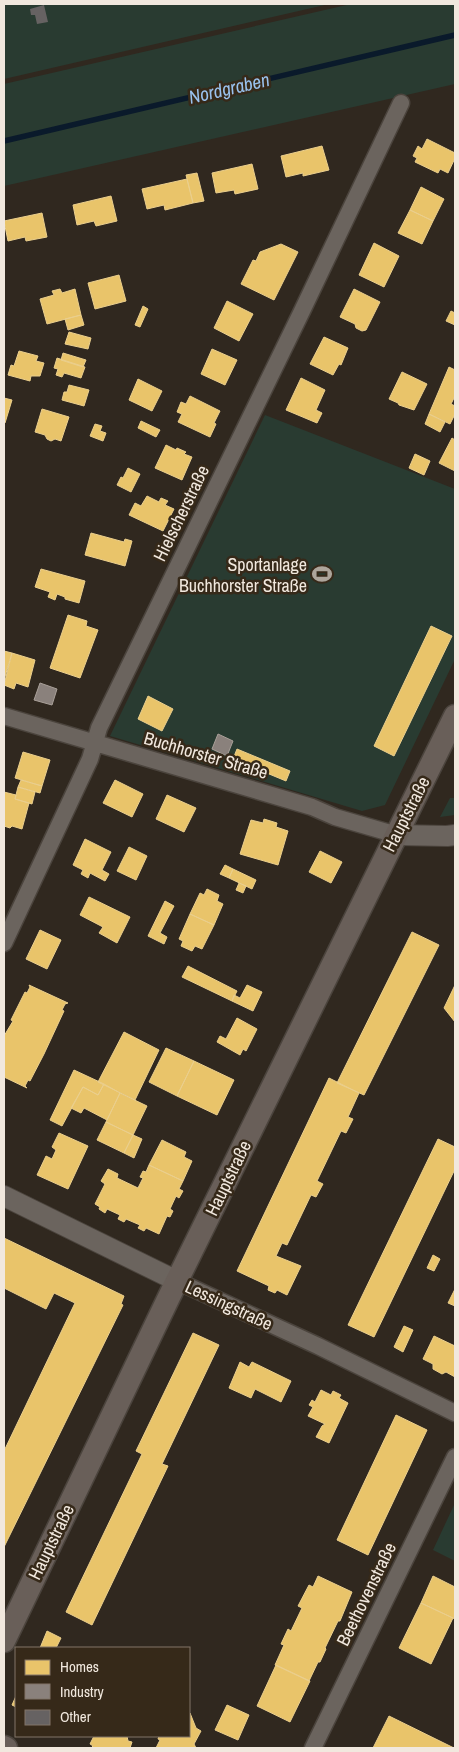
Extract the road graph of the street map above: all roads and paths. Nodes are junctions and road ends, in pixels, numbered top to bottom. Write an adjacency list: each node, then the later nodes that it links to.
1 (401, 103): 4 (street, Hielscherstraße)
2 (4, 716): 4 (street, Buchhorster Straße)
3 (455, 716): 5 (main road, Hauptstraße)
4 (94, 743): 5 (street, Buchhorster Straße); 7 (street, Hielscherstraße)
5 (396, 834): 6 (street); 9 (main road, Hauptstraße)
6 (455, 835)
7 (4, 943)
8 (4, 1196): 9 (street, Lessingstraße)
9 (177, 1281): 10 (street, Lessingstraße); 12 (main road, Hauptstraße)
10 (455, 1413)
11 (455, 1457): 13 (street, Beethovenstraße)
12 (4, 1641)
13 (313, 1748)

